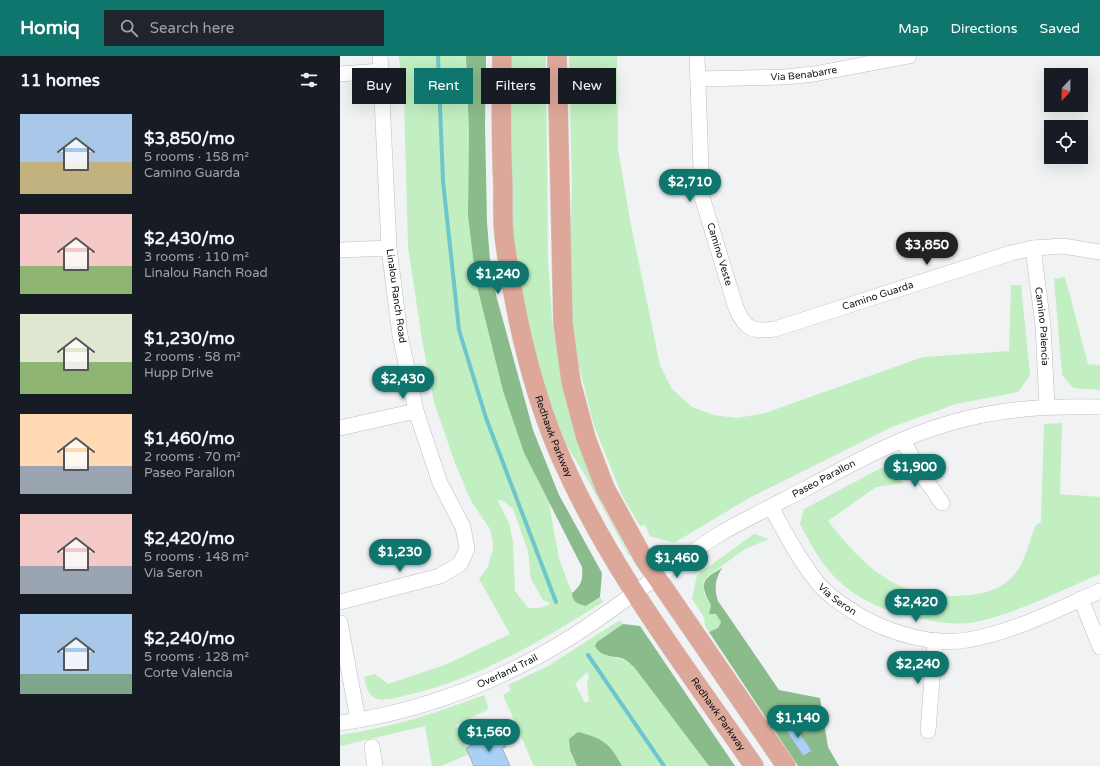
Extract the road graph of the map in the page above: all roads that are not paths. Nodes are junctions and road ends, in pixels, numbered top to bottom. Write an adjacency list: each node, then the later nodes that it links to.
1 (502, 56): 22 (main road, Redhawk Parkway)
2 (557, 56): 20 (main road)
3 (697, 56): 7 (street, Camino Veste)
4 (909, 56): 7 (street, Via Benabarre)
5 (381, 63): 6 (street); 8 (street, Linalou Ranch Road)
6 (340, 74)
7 (698, 78): 12 (street, Camino Veste)
8 (389, 248): 10 (street); 15 (street, Linalou Ranch Road)
9 (1033, 248): 11 (street, Camino Guarda); 12 (street, Camino Guarda); 13 (street, Camino Palencia)
10 (340, 250)
11 (1100, 252)
12 (750, 329)
13 (1047, 406): 14 (street, Paseo Parallon); 17 (street, Paseo Parallon)
14 (1100, 407)
15 (416, 410): 16 (street); 24 (street, Linalou Ranch Road)
16 (340, 428)
17 (903, 440): 18 (street); 19 (street, Paseo Parallon)
18 (942, 503)
19 (771, 507): 20 (street, Paseo Parallon); 26 (street, Via Seron)
20 (657, 578): 22 (street, Overland Trail); 34 (main road)
21 (1100, 591): 23 (street, Via Seron)
22 (636, 593): 28 (street, Overland Trail); 33 (main road, Redhawk Parkway)
23 (1081, 599): 26 (street, Via Seron); 27 (street)
24 (340, 602)
25 (340, 623): 28 (street)
26 (935, 640): 30 (street)
27 (1100, 647)
28 (358, 720): 29 (street, Overland Trail)
29 (340, 723)
30 (928, 731)
31 (372, 747): 32 (street)
32 (375, 766)
33 (754, 766)
34 (786, 766)

